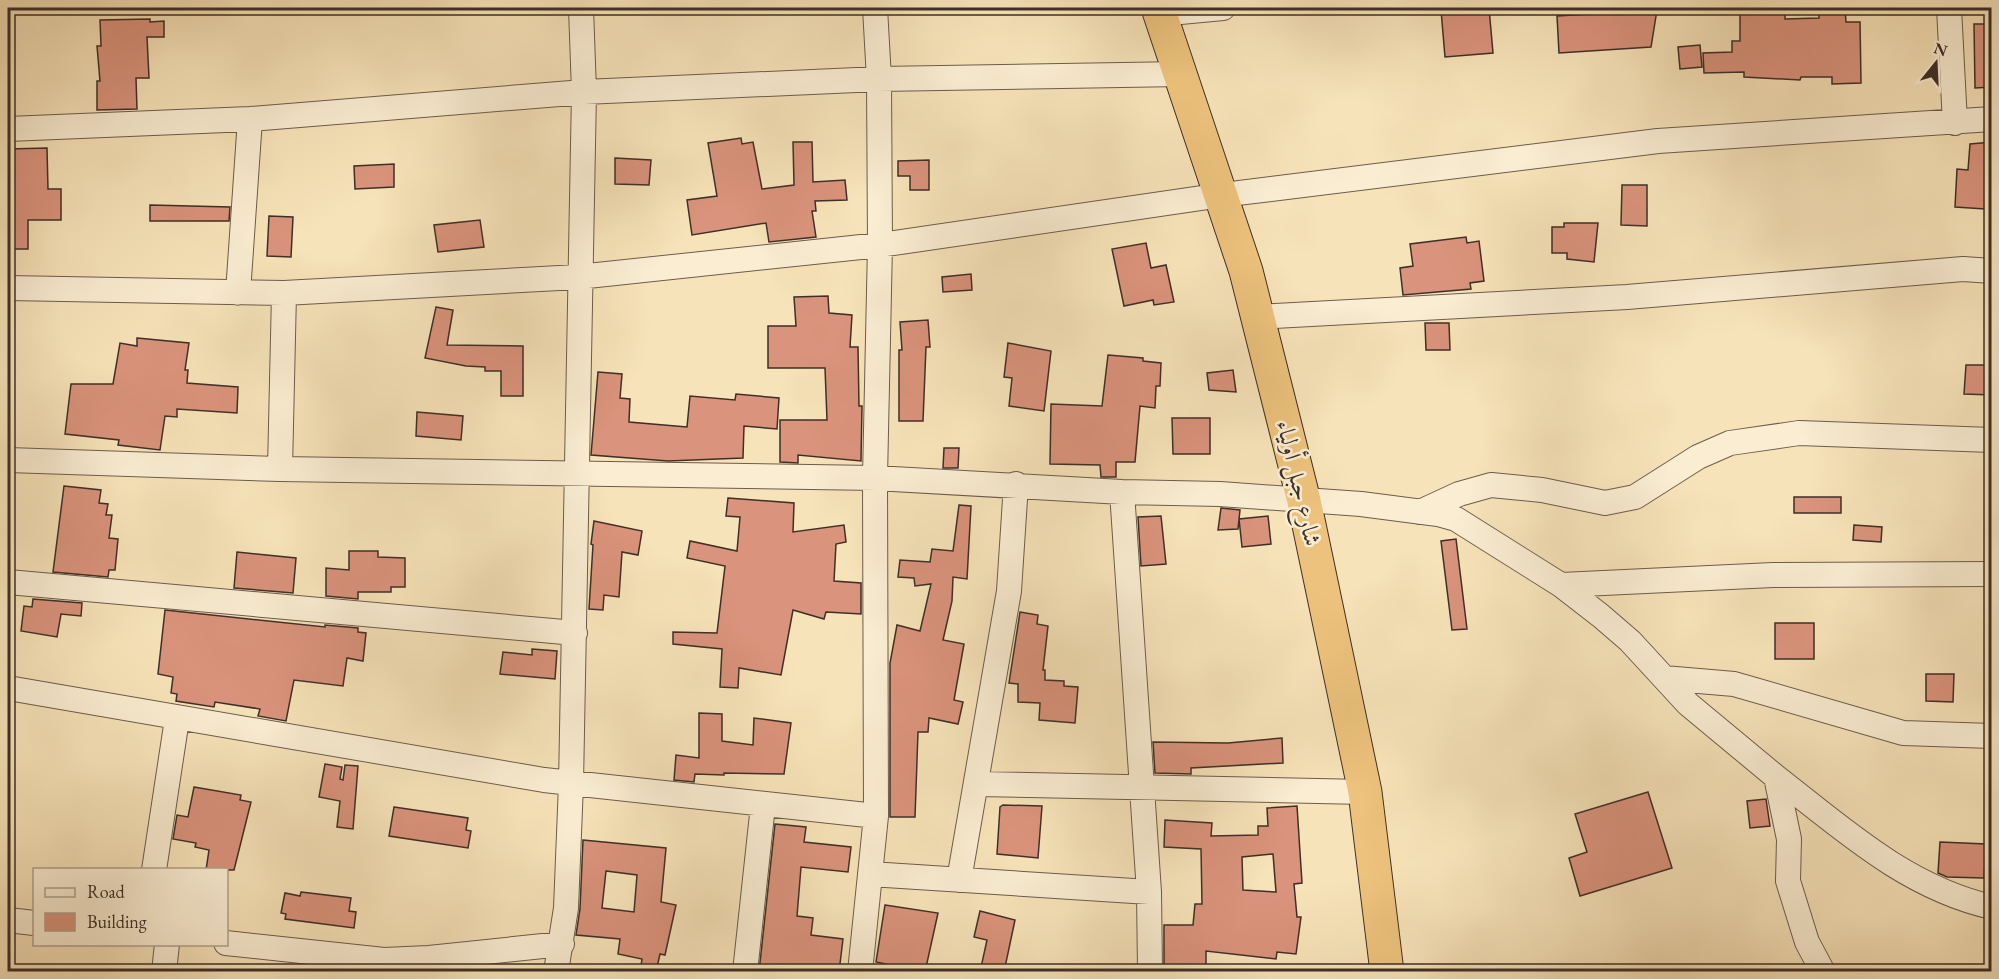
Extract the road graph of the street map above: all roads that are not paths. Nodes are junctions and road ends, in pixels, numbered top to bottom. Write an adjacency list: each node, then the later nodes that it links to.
1 (581, 8): 8 (street)
2 (875, 8): 7 (street)
3 (1223, 8): 5 (street)
4 (1949, 8): 11 (street)
5 (1158, 11): 6 (highway, شارع جبل أولياء)
6 (1182, 74): 7 (street); 13 (highway, شارع جبل أولياء)
7 (879, 79): 8 (street); 14 (street)
8 (584, 92): 9 (street); 16 (street)
9 (250, 119): 12 (street); 18 (street)
10 (1992, 119): 11 (street)
11 (1955, 123): 13 (street)
12 (8, 129)
13 (1222, 195): 14 (street); 20 (highway, شارع جبل أولياء)
14 (880, 245): 16 (street); 25 (street)
15 (1992, 271): 20 (street)
16 (578, 277): 19 (street); 24 (street)
17 (8, 288): 18 (street)
18 (238, 293): 19 (street)
19 (284, 293): 23 (street)
20 (1258, 317): 28 (highway, شارع جبل أولياء)
21 (1992, 440): 29 (street)
22 (8, 460): 23 (street)
23 (280, 469): 24 (street)
24 (578, 473): 25 (street); 33 (street)
25 (875, 478): 26 (street); 44 (street)
26 (1016, 484): 27 (street); 40 (street)
27 (1122, 492): 28 (street); 41 (street)
28 (1305, 501): 29 (street); 42 (highway, شارع جبل أولياء)
29 (1420, 512): 32 (street)
30 (1992, 574): 32 (street)
31 (8, 582): 33 (street)
32 (1561, 585): 34 (street)
33 (575, 633): 39 (street)
34 (1664, 678): 37 (street); 38 (street)
35 (8, 688): 36 (street)
36 (177, 719): 39 (street); 45 (street)
37 (1992, 736)
38 (1776, 777): 49 (street); 61 (street)
39 (571, 784): 43 (street); 53 (street)
40 (976, 784): 41 (street); 47 (street)
41 (1140, 787): 42 (street); 48 (street)
42 (1365, 792): 60 (highway, شارع جبل أولياء)
43 (763, 805): 44 (street); 57 (street)
44 (876, 816): 46 (street)
45 (154, 868)
46 (870, 874): 47 (street); 58 (street)
47 (959, 880): 48 (street)
48 (1149, 892): 59 (street)
49 (1992, 908)
50 (8, 920): 51 (street)
51 (33, 923)
52 (228, 943): 53 (street)
53 (562, 944): 56 (street)
54 (167, 946): 55 (street)
55 (164, 972)
56 (556, 972)
57 (745, 972)
58 (860, 972)
59 (1150, 972)
60 (1387, 972)
61 (1824, 972)

